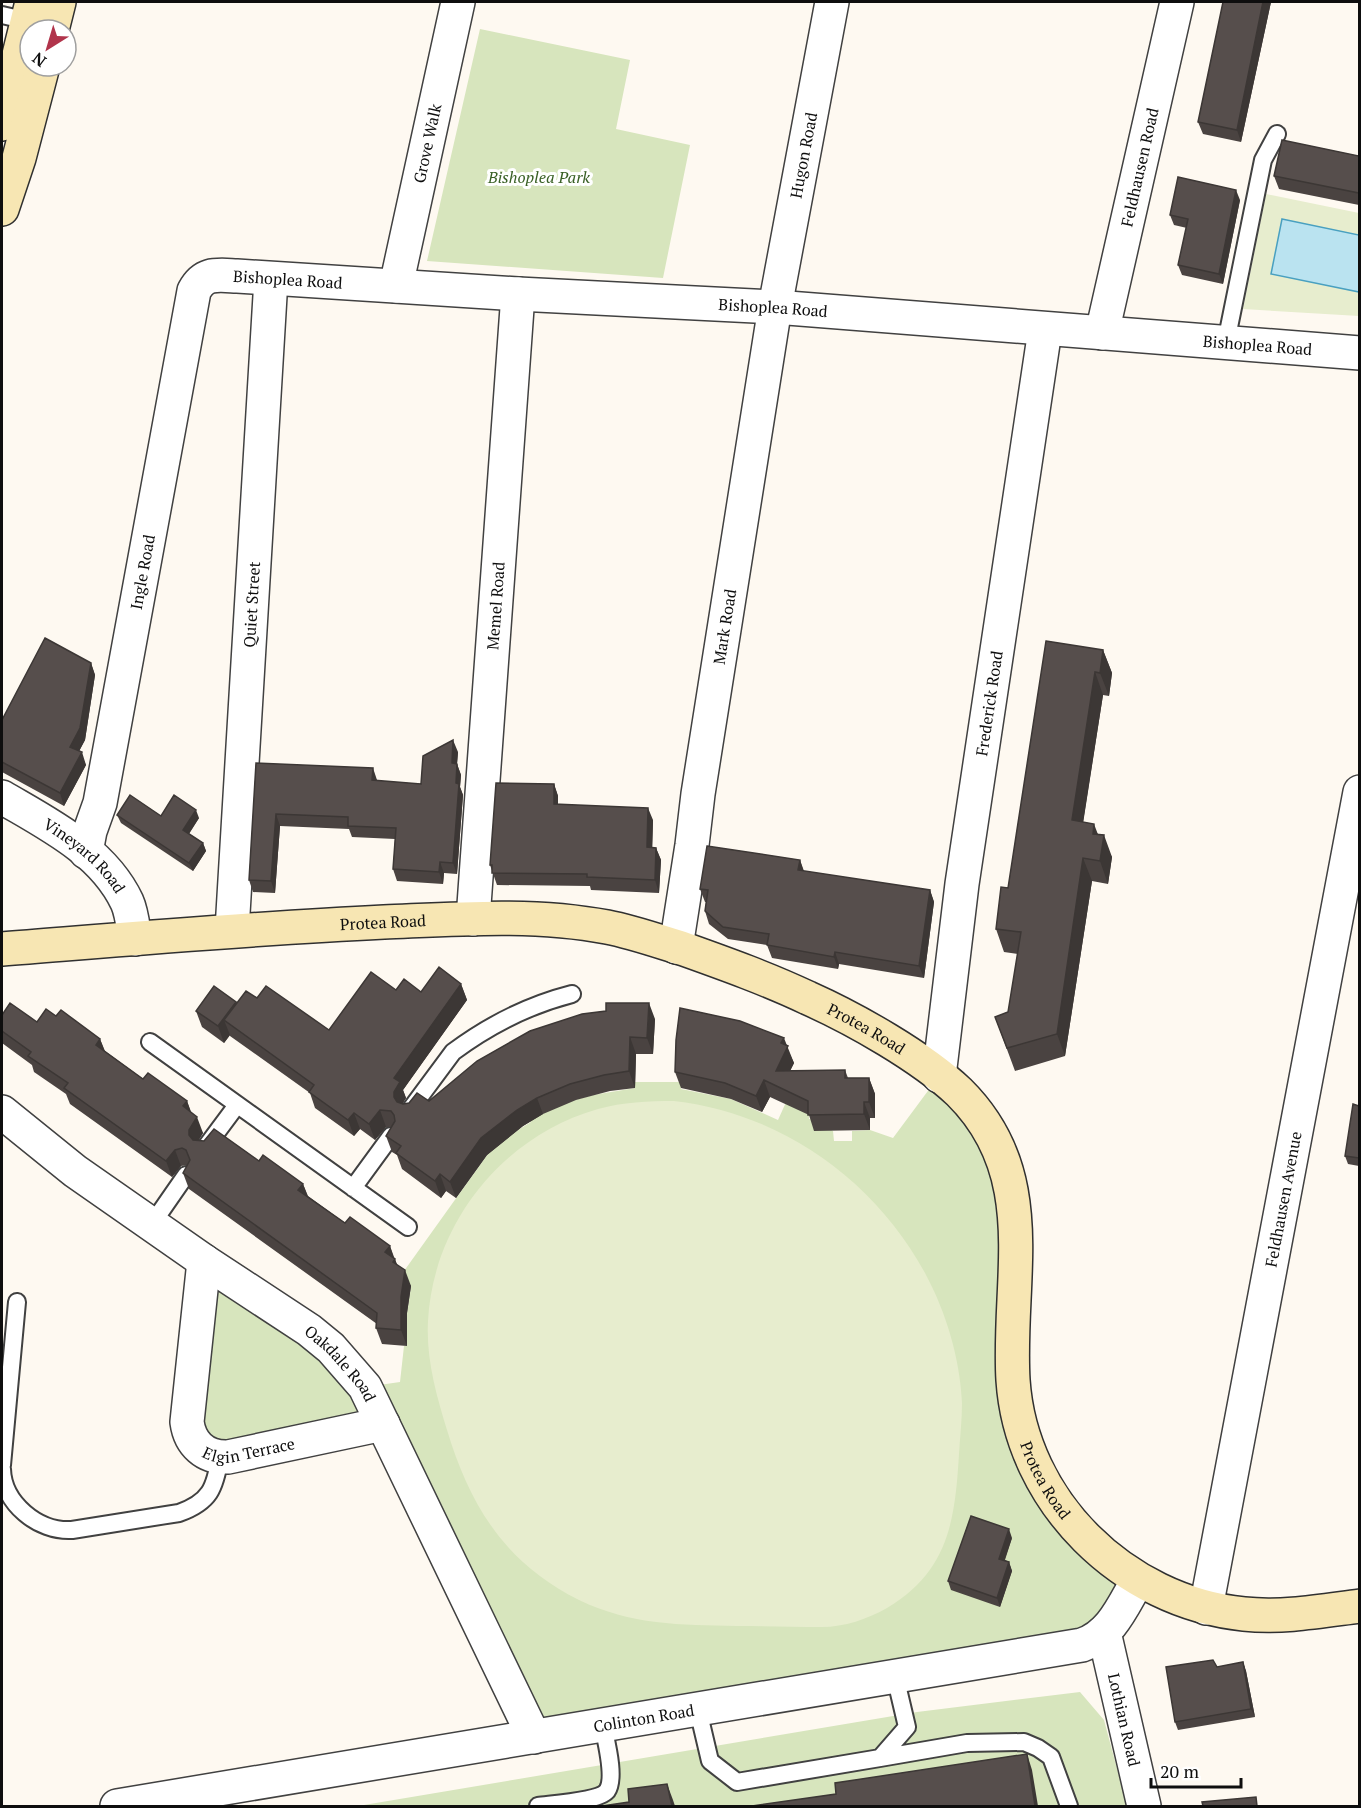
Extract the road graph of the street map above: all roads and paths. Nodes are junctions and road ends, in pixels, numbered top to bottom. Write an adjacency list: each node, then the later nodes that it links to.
1 (60, 2): 5 (main road)
2 (458, 2): 11 (street, Grove Walk)
3 (832, 2): 14 (street, Hugon Road)
4 (1177, 2): 16 (street, Feldhausen Road)
5 (28, 17): 7 (main road)
6 (40, 78): 9 (main road)
7 (2, 124)
8 (1276, 134): 17 (lane)
9 (2, 208)
10 (271, 279): 11 (street, Bishoplea Road); 12 (street, Bishoplea Road); 24 (street, Quiet Street)
11 (396, 286): 13 (street, Bishoplea Road)
12 (194, 291): 21 (street, Ingle Road)
13 (518, 294): 14 (street, Bishoplea Road); 23 (street, Memel Road)
14 (775, 307): 15 (street, Bishoplea Road); 26 (street, Mark Road)
15 (1045, 330): 16 (street, Bishoplea Road); 30 (street, Frederick Road)
16 (1102, 333): 17 (street, Bishoplea Road)
17 (1226, 342): 18 (street, Bishoplea Road)
18 (1359, 353)
19 (1359, 792): 22 (street, Feldhausen Avenue)
20 (2, 796): 21 (street, Vineyard Road)
21 (86, 852): 25 (street, Vineyard Road)
22 (1353, 861): 47 (street, Feldhausen Avenue)
23 (473, 919): 24 (main road, Protea Road); 26 (main road, Protea Road)
24 (232, 930): 25 (main road, Protea Road)
25 (135, 939): 27 (main road, Protea Road)
26 (676, 947): 30 (main road, Protea Road)
27 (2, 949)
28 (572, 993): 32 (lane)
29 (150, 1042): 31 (lane)
30 (939, 1076): 45 (main road, Protea Road)
31 (237, 1105): 35 (lane); 37 (lane)
32 (410, 1110)
33 (2, 1112): 38 (street, Oakdale Road)
34 (391, 1136): 37 (lane)
35 (205, 1148)
36 (186, 1175): 38 (lane)
37 (354, 1188): 39 (lane)
38 (152, 1224): 40 (street, Oakdale Road)
39 (408, 1227)
40 (204, 1261): 42 (street, Oakdale Road); 43 (street, Elgin Terrace)
41 (17, 1302): 44 (lane)
42 (383, 1424): 43 (street, Elgin Terrace); 52 (street, Oakdale Road)
43 (220, 1457): 44 (lane)
44 (2, 1467)
45 (1138, 1580): 47 (main road, Protea Road); 48 (street, Colinton Road)
46 (1359, 1606): 47 (main road, Protea Road)
47 (1206, 1608)
48 (1104, 1632): 49 (street, Colinton Road); 58 (street, Lothian Road)
49 (895, 1676): 50 (street, Colinton Road); 53 (lane)
50 (698, 1710): 51 (street, Colinton Road); 53 (lane)
51 (603, 1726): 52 (street, Colinton Road); 56 (lane)
52 (534, 1737): 54 (street, Colinton Road)
53 (880, 1758): 57 (lane)
54 (271, 1794): 55 (street, Colinton Road)
55 (117, 1806)
56 (538, 1806)
57 (1069, 1806)
58 (1144, 1806)

